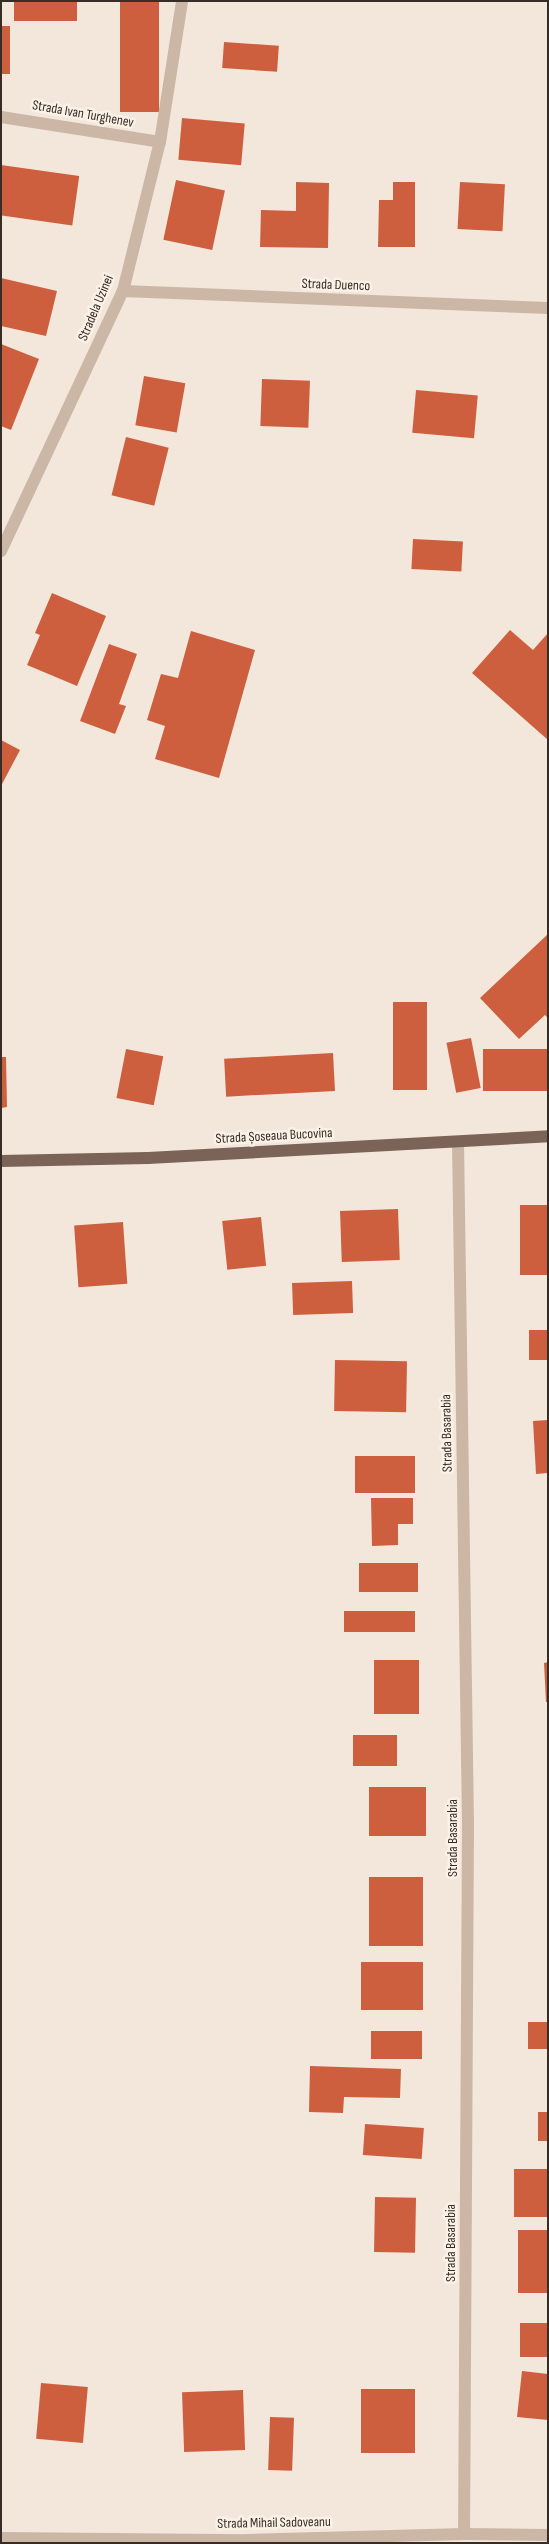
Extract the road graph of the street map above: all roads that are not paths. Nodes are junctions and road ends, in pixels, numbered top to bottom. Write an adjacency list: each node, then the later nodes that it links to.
1 (182, 1): 3 (street, Stradela Uzinei)
2 (1, 117): 3 (street, Strada Ivan Turghenev)
3 (160, 142): 4 (street, Stradela Uzinei)
4 (123, 291): 5 (street, Strada Duenco); 6 (street, Stradela Uzinei)
5 (548, 308)
6 (1, 551)
7 (548, 1136): 8 (main road, Strada Șoseaua Bucovina)
8 (458, 1142): 9 (main road, Strada Șoseaua Bucovina); 10 (street, Strada Basarabia)
9 (1, 1161)
10 (464, 2534): 11 (street, Strada Mihail Sadoveanu); 13 (street, Strada Mihail Sadoveanu)
11 (548, 2535)
12 (1, 2538): 13 (street, Strada Mihail Sadoveanu)
13 (248, 2541)

